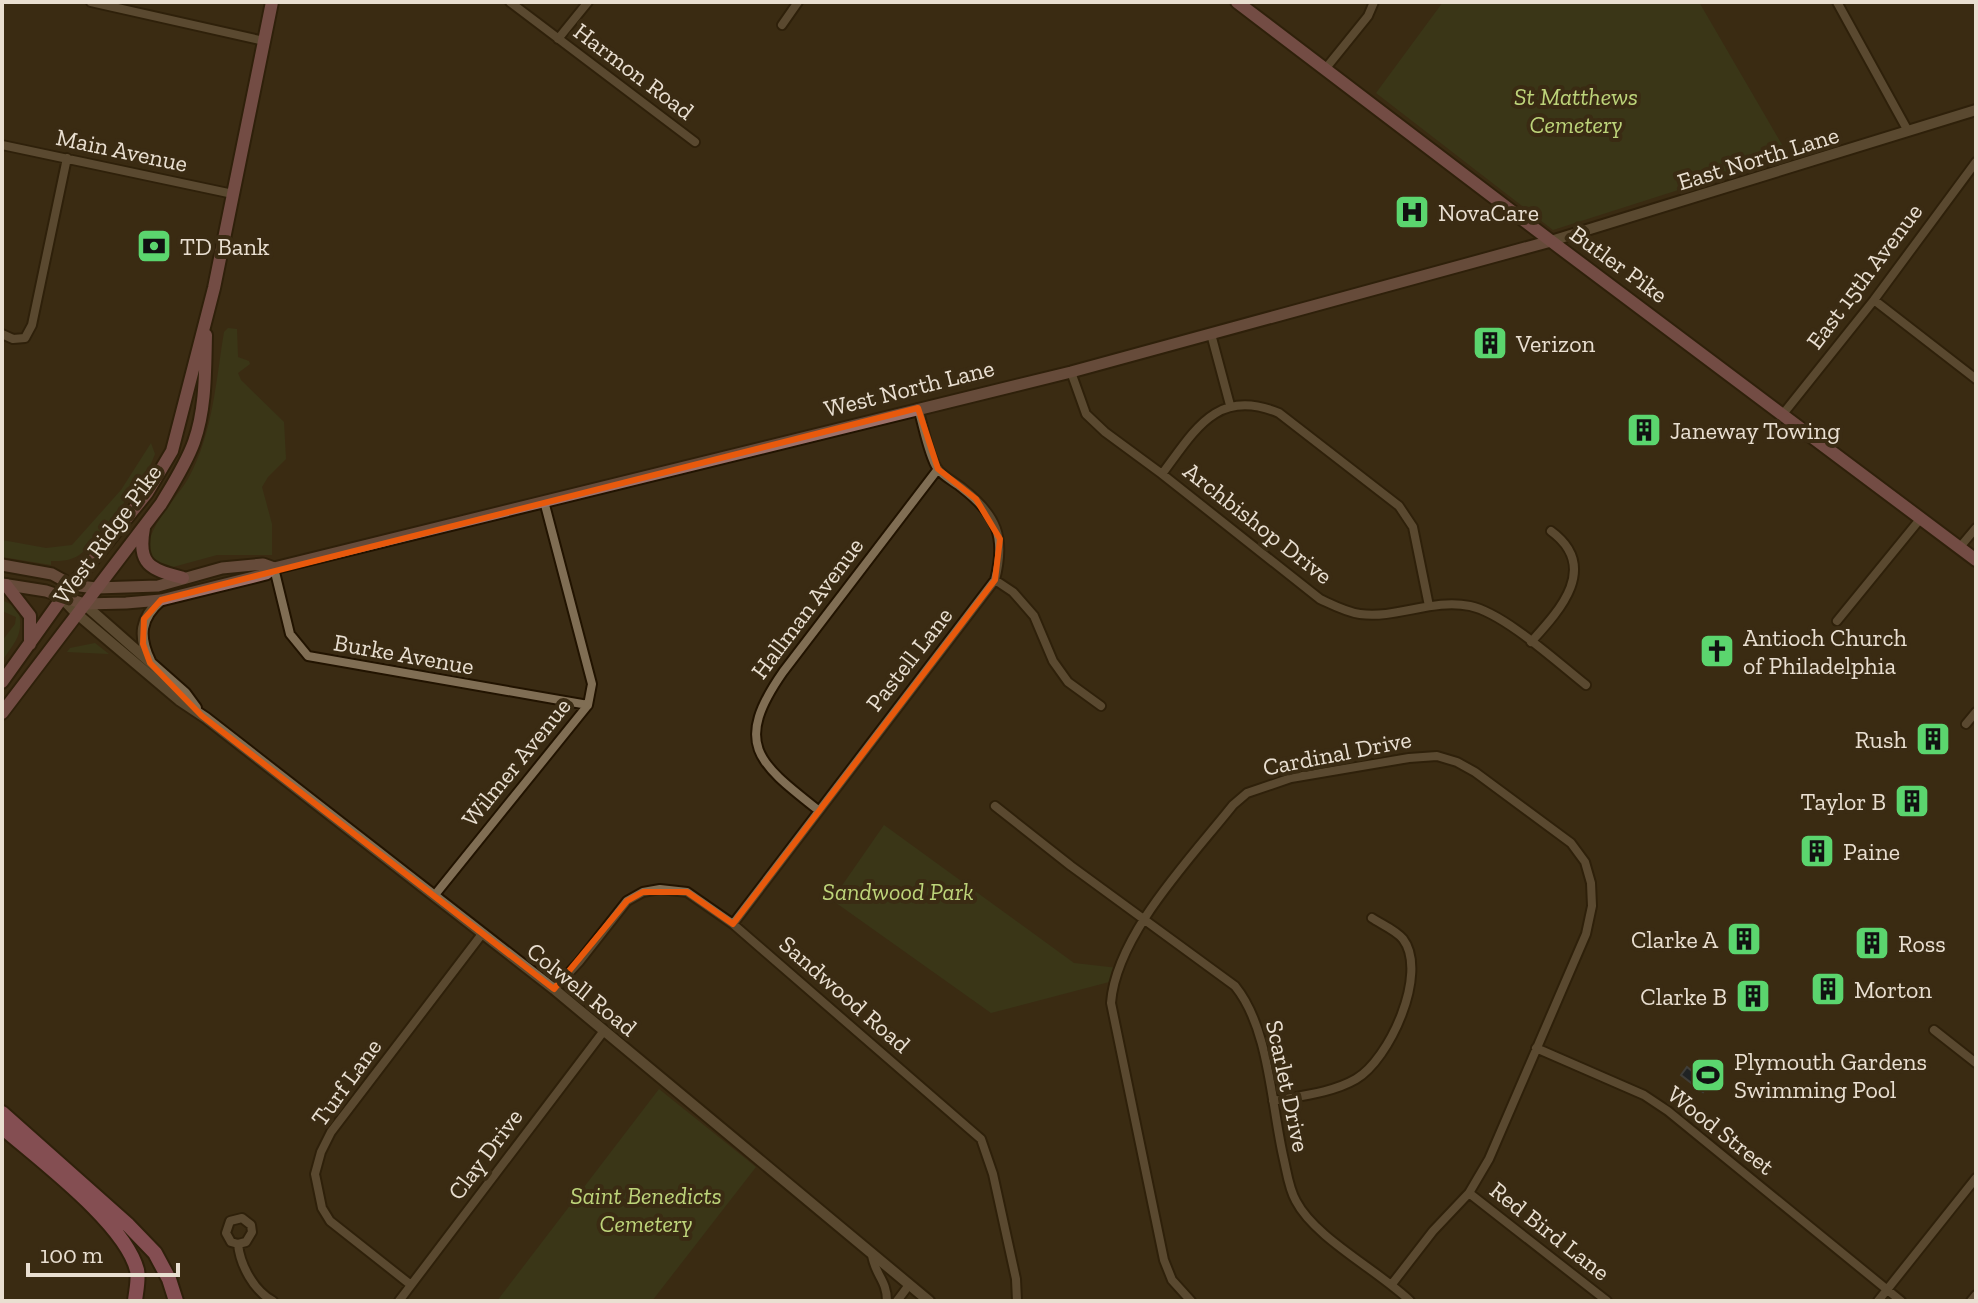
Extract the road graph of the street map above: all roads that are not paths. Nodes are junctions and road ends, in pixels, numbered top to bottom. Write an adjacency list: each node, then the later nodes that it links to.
1 (91, 2): 11 (street)
2 (272, 2): 11 (main road, West Ridge Pike)
3 (510, 2): 10 (street, Harmon Road)
4 (588, 2): 10 (street)
5 (798, 2): 9 (street)
6 (1237, 2): 12 (main road, Butler Pike)
7 (1374, 2): 12 (street)
8 (1837, 2): 14 (street)
9 (782, 25)
10 (558, 39): 15 (street, Harmon Road)
11 (264, 41): 19 (main road, West Ridge Pike)
12 (1326, 68): 20 (main road, Butler Pike)
13 (1976, 110): 14 (street, East North Lane)
14 (1908, 131): 20 (street, East North Lane)
15 (695, 142)
16 (2, 145): 17 (street, Main Avenue)
17 (67, 158): 19 (street, Main Avenue); 23 (street)
18 (1976, 162): 21 (street, East 15th Avenue)
19 (233, 194): 22 (main road, West Ridge Pike)
20 (1551, 241): 24 (main road, West North Lane); 29 (main road, Butler Pike)
21 (1874, 300): 26 (street); 29 (street, East 15th Avenue)
22 (207, 316): 34 (main road, West Ridge Pike); 44 (main road, West Ridge Pike)
23 (2, 334)
24 (1211, 334): 25 (main road, West North Lane); 27 (street)
25 (1071, 372): 28 (main road, West North Lane); 31 (street, Archbishop Drive)
26 (1976, 379)
27 (1230, 405): 31 (street); 48 (street)
28 (918, 408): 30 (street); 32 (main road, West North Lane)
29 (1783, 414): 33 (main road, Butler Pike)
30 (938, 469): 42 (street); 63 (street, Hallman Avenue)
31 (1162, 474): 48 (street, Archbishop Drive)
32 (544, 501): 40 (main road, West North Lane); 56 (street, Wilmer Avenue)
33 (1921, 518): 37 (main road, Butler Pike); 50 (street)
34 (145, 525): 41 (main road); 45 (main road, West Ridge Pike)
35 (1976, 528): 37 (street)
36 (1551, 531): 51 (street)
37 (1960, 547): 38 (main road, Butler Pike)
38 (1976, 560)
39 (2, 565): 44 (main road, West North Lane)
40 (274, 568): 41 (main road, West North Lane); 47 (main road, West North Lane); 56 (street, Burke Avenue)
41 (183, 578): 45 (main road, West North Lane)
42 (995, 580): 57 (street); 63 (street, Pastell Lane)
43 (4, 585): 46 (main road, West North Lane); 52 (main road)
44 (72, 585): 45 (main road, West North Lane); 46 (main road, West Ridge Pike); 49 (main road)
45 (96, 588): 49 (main road, West Ridge Pike)
46 (62, 598): 49 (main road, West North Lane); 52 (main road, West Ridge Pike)
47 (161, 600): 49 (main road, West North Lane); 53 (street)
48 (1429, 606): 51 (street, Archbishop Drive)
49 (80, 609): 53 (street, Colwell Road); 59 (main road, West Ridge Pike); 60 (street, Colwell Road)
50 (1837, 621)
51 (1531, 642): 55 (street, Archbishop Drive)
52 (30, 644): 54 (main road, West Ridge Pike)
53 (150, 663): 60 (street, Colwell Road)
54 (2, 682)
55 (1586, 685)
56 (588, 705): 64 (street, Wilmer Avenue)
57 (1101, 706)
58 (1976, 712): 61 (street)
59 (2, 713)
60 (202, 716): 64 (street, Colwell Road)
61 (1966, 724)
62 (995, 806): 66 (street, Scarlet Drive)
63 (818, 810): 67 (street, Pastell Lane)
64 (434, 896): 68 (street, Colwell Road)
65 (1372, 918): 74 (street)
66 (1144, 919): 72 (street, Cardinal Drive); 74 (street, Scarlet Drive); 94 (street, Cardinal Drive)
67 (733, 924): 69 (street, Sandwood Road); 93 (street, Sandwood Road)
68 (482, 934): 69 (street, Colwell Road); 82 (street, Turf Lane)
69 (554, 989): 71 (street, Colwell Road)
70 (1934, 1030): 73 (street)
71 (603, 1032): 80 (street, Colwell Road); 82 (street, Clay Drive)
72 (1536, 1048): 78 (street, Cardinal Drive); 84 (street, Wood Street)
73 (1976, 1063)
74 (1273, 1101): 81 (street, Scarlet Drive)
75 (2, 1113): 87 (highway)
76 (2, 1127): 86 (highway)
77 (1976, 1178): 84 (street)
78 (1469, 1193): 81 (street, Cardinal Drive); 96 (street, Red Bird Lane)
79 (238, 1244): 88 (street)
80 (872, 1255): 83 (street, Colwell Road); 90 (street)
81 (1392, 1284): 95 (street, Scarlet Drive)
82 (411, 1285): 89 (street, Clay Drive)
83 (909, 1285): 91 (street); 92 (street, Colwell Road)
84 (1887, 1290): 97 (street); 98 (street, Wood Street)
85 (1976, 1295): 99 (street)
86 (135, 1301)
87 (176, 1301)
88 (273, 1301)
89 (399, 1301)
90 (887, 1301)
91 (897, 1301)
92 (929, 1301)
93 (1017, 1301)
94 (1191, 1301)
95 (1410, 1301)
96 (1607, 1301)
97 (1878, 1301)
98 (1901, 1301)
99 (1971, 1301)

